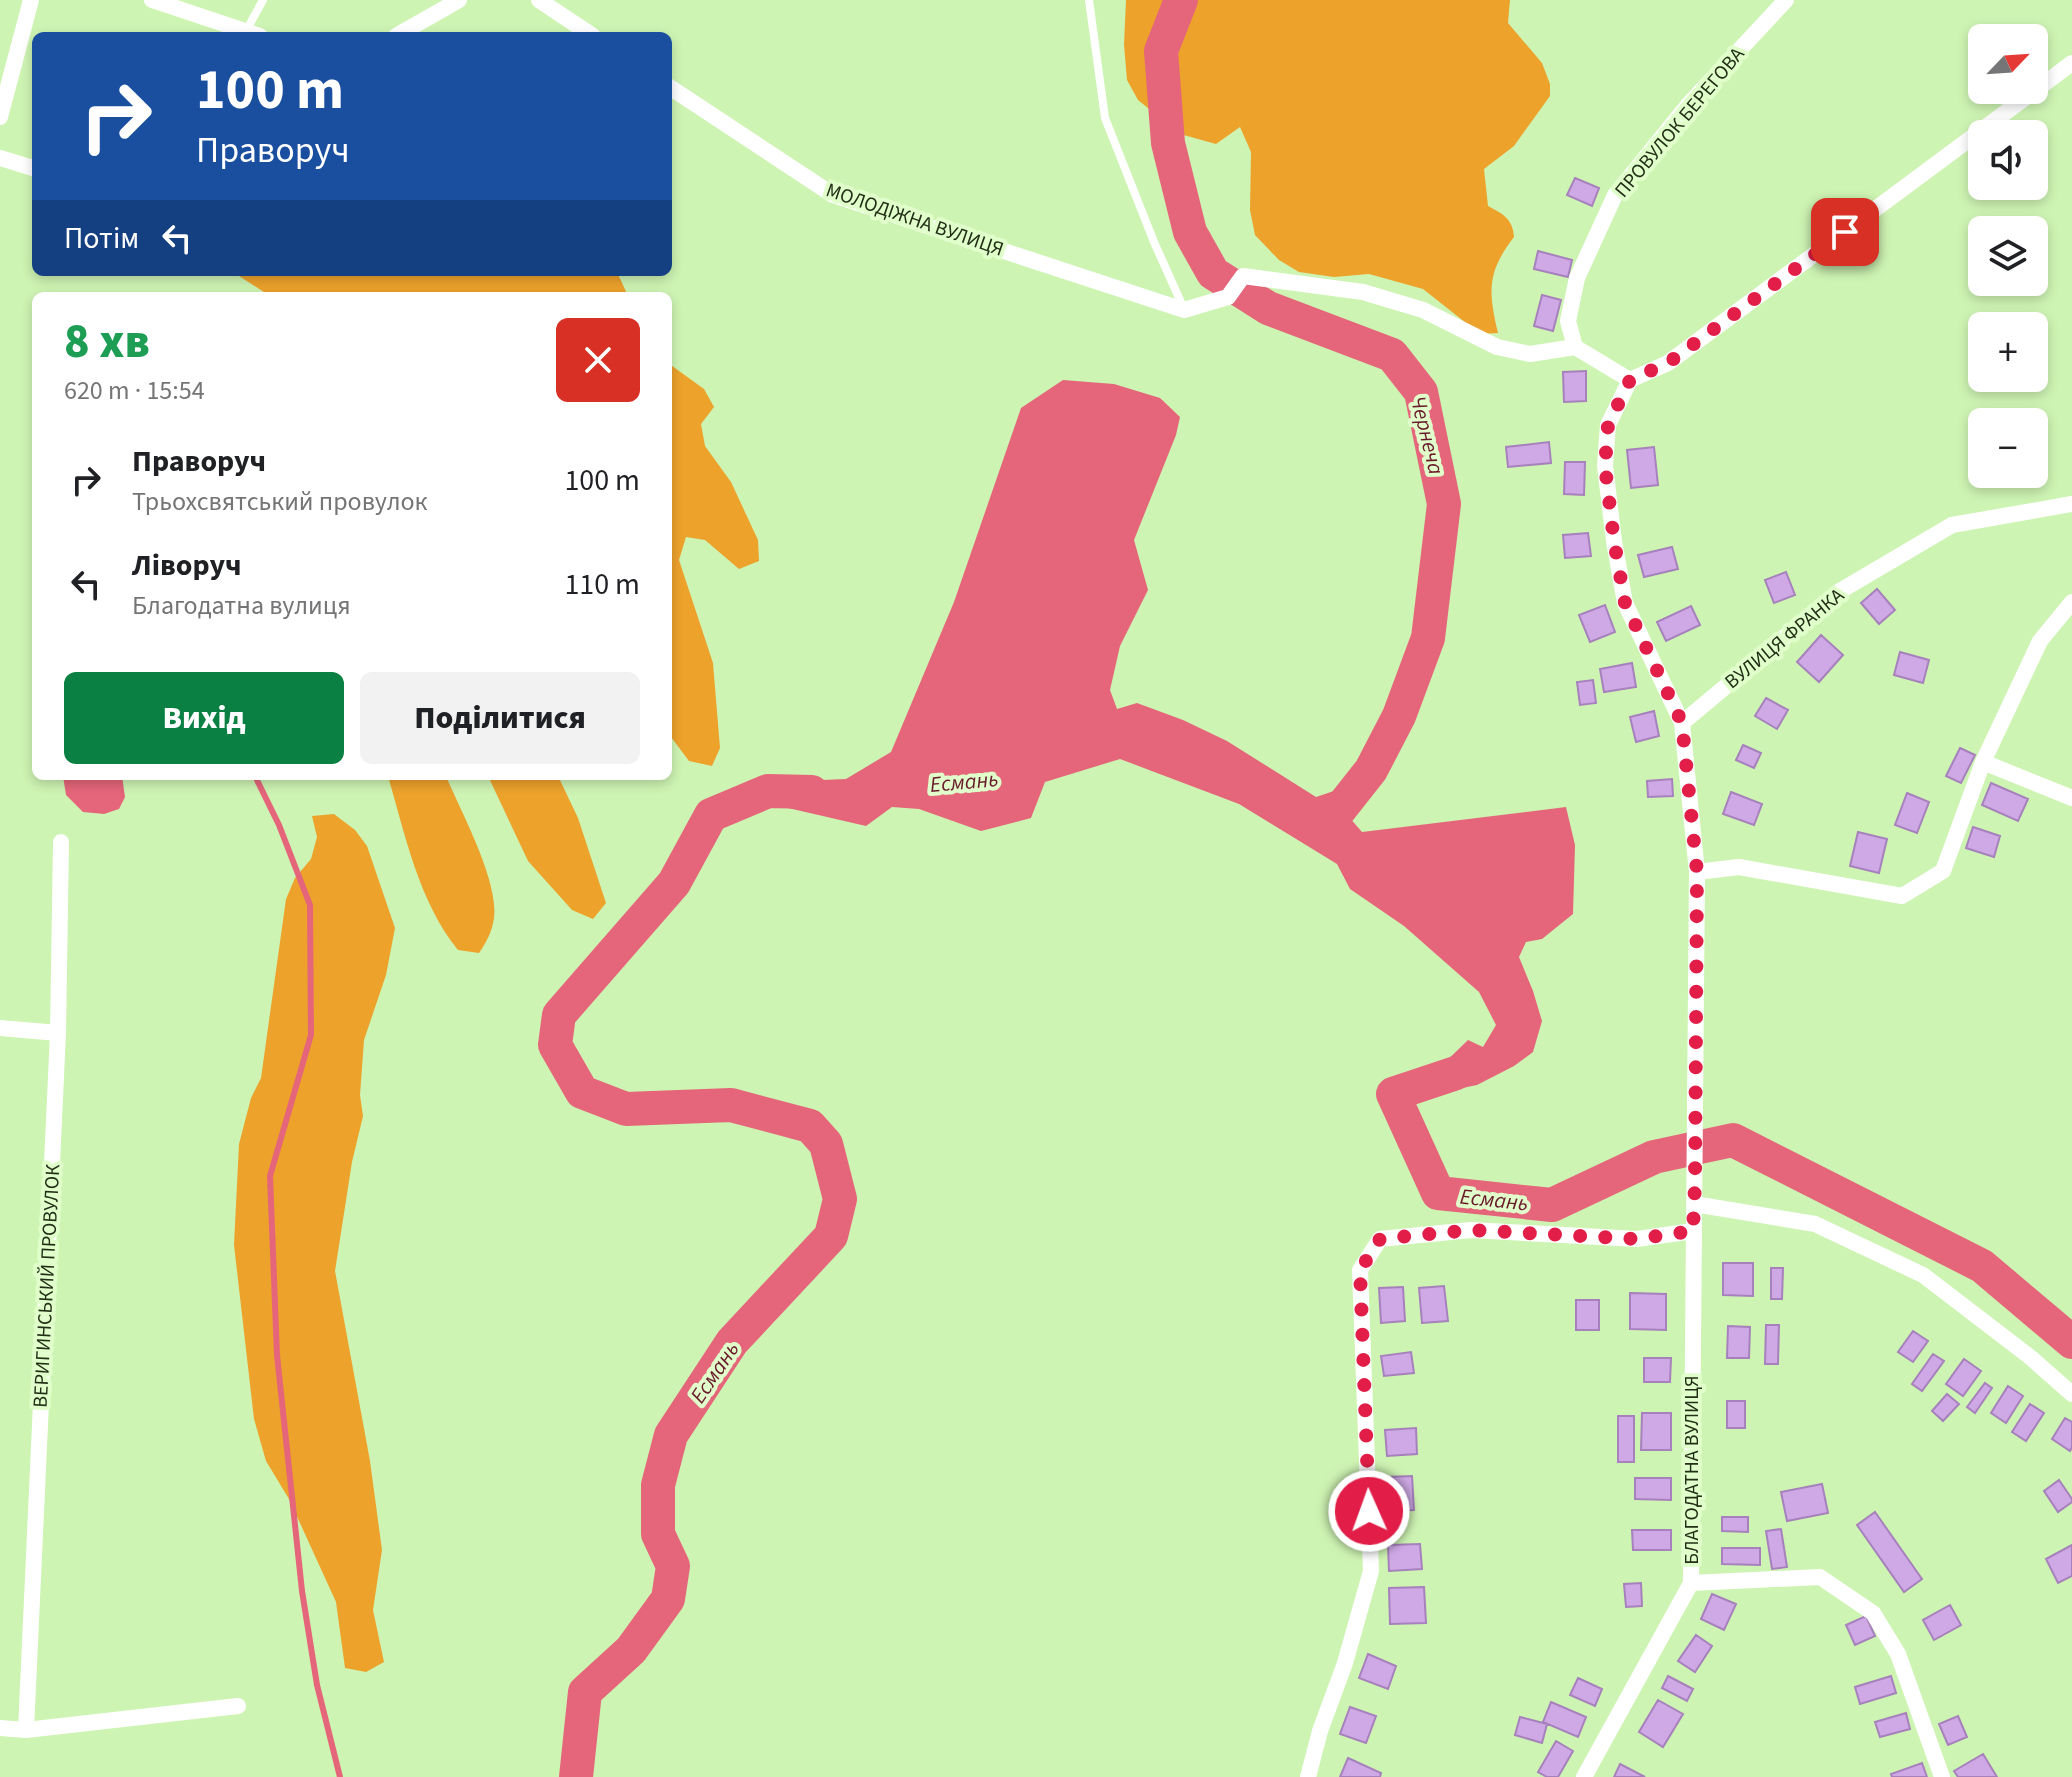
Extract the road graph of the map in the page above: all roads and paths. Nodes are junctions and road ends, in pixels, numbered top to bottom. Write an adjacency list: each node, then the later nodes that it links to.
1 (31, 0): 14 (street)
2 (152, 0): 8 (street)
3 (263, 0): 9 (lane)
4 (459, 0): 10 (street)
5 (539, 0): 11 (street)
6 (1089, 0): 17 (lane)
7 (1786, 0): 18 (street, ПРОВУЛОК БЕРЕГОВА)
8 (250, 32)
9 (253, 32)
10 (403, 32)
11 (587, 32)
12 (2072, 63): 19 (street)
13 (672, 89): 17 (street, МОЛОДІЖНА ВУЛИЦЯ)
14 (0, 117)
15 (0, 158): 16 (street)
16 (32, 168)
17 (1184, 310): 18 (street)
18 (1575, 347): 19 (street)
19 (1630, 380): 22 (street, БЛАГОДАТНА ВУЛИЦЯ)
20 (2072, 504): 22 (street, ВУЛИЦЯ ФРАНКА)
21 (2072, 602): 23 (street)
22 (1682, 723): 26 (street, БЛАГОДАТНА ВУЛИЦЯ)
23 (1983, 762): 24 (street); 26 (street)
24 (2072, 798)
25 (61, 842): 28 (street, ВЕРИГИНСЬКИЙ ПРОВУЛОК)
26 (1697, 872): 29 (street, БЛАГОДАТНА ВУЛИЦЯ)
27 (0, 1028): 28 (street)
28 (58, 1033): 35 (street, ВЕРИГИНСЬКИЙ ПРОВУЛОК)
29 (1694, 1204): 30 (street, БЛАГОДАТНА ВУЛИЦЯ); 31 (street)
30 (1693, 1231): 32 (street, БЛАГОДАТНА ВУЛИЦЯ); 36 (street)
31 (2072, 1394)
32 (1691, 1583): 37 (street, БЛАГОДАТНА ВУЛИЦЯ); 38 (street)
33 (238, 1706): 35 (street)
34 (0, 1728): 35 (street)
35 (26, 1730)
36 (1308, 1777)
37 (1584, 1777)
38 (1942, 1777)

